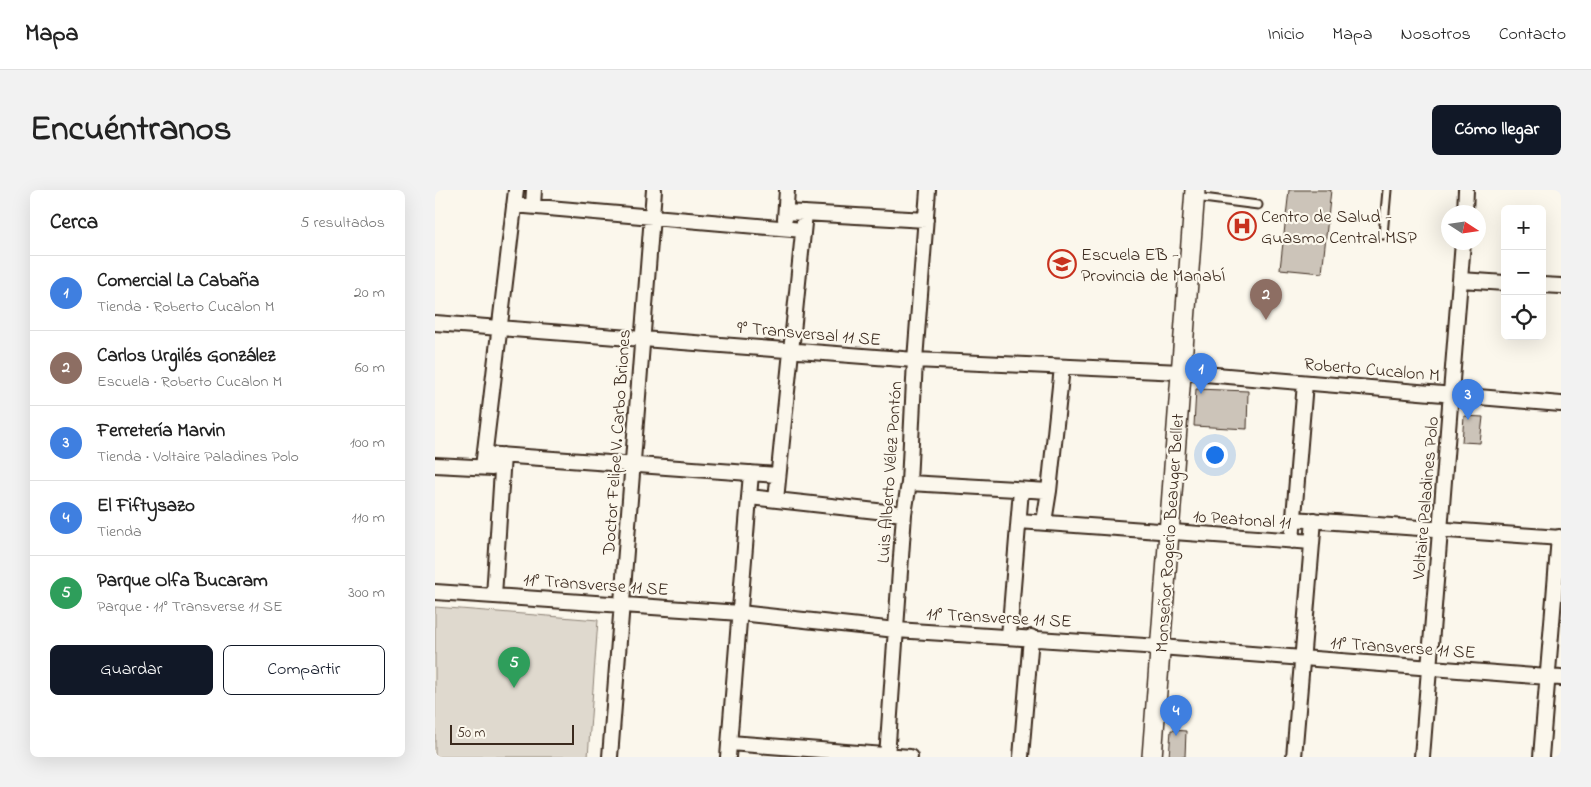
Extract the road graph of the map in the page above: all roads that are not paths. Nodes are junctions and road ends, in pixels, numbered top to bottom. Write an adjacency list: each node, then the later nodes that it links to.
1 (516, 190): 9 (street)
2 (534, 190): 12 (street)
3 (654, 190): 15 (street, Doctor Felipe V. Carbo Briones)
4 (787, 190): 13 (street)
5 (928, 190): 16 (street, Luis Alberto Vélez Pontón)
6 (1387, 190): 19 (lane)
7 (1466, 190): 11 (street)
8 (1194, 193): 10 (lane); 31 (street, Monseñor Rogerio Beauger Bellet)
9 (514, 205): 12 (street); 26 (street)
10 (1258, 205)
11 (1465, 205)
12 (533, 206): 15 (street)
13 (786, 212): 14 (street); 17 (street)
14 (805, 213): 16 (street); 18 (street)
15 (652, 217): 17 (street); 27 (street, Doctor Felipe V. Carbo Briones)
16 (926, 220): 29 (street, Luis Alberto Vélez Pontón)
17 (785, 228): 18 (street)
18 (803, 230): 28 (street)
19 (1383, 234)
20 (1463, 250): 21 (street, Voltaire Paladines Polo)
21 (1461, 280): 22 (street); 33 (street, Voltaire Paladines Polo)
22 (1501, 282)
23 (1546, 285): 24 (street)
24 (1561, 286)
25 (435, 323): 26 (street, 9° Transversal 11 SE)
26 (499, 328): 27 (street, 9° Transversal 11 SE); 35 (street)
27 (643, 339): 28 (street, 9° Transversal 11 SE); 37 (street, Doctor Felipe V. Carbo Briones)
28 (791, 351): 29 (street, 9° Transversal 11 SE); 40 (street)
29 (915, 360): 30 (street, 9° Transversal 11 SE); 41 (street, Luis Alberto Vélez Pontón)
30 (1062, 367): 31 (street, 9° Transversal 11 SE); 43 (street)
31 (1181, 372): 32 (street, Roberto Cucalon M); 52 (street, Monseñor Rogerio Beauger Bellet)
32 (1305, 383): 33 (street, Roberto Cucalon M); 47 (street)
33 (1452, 395): 34 (street, Roberto Cucalon M); 51 (street, Voltaire Paladines Polo)
34 (1561, 404)
35 (484, 460): 36 (street); 38 (street)
36 (503, 462): 37 (street); 58 (street)
37 (633, 464): 39 (street); 59 (street, Doctor Felipe V. Carbo Briones)
38 (435, 465)
39 (751, 473): 40 (street); 44 (street)
40 (778, 475): 45 (street)
41 (909, 483): 42 (street); 46 (street, Luis Alberto Vélez Pontón)
42 (1021, 490): 43 (street); 49 (street)
43 (1049, 491): 50 (street)
44 (749, 497): 45 (street); 60 (street)
45 (776, 500): 46 (street)
46 (905, 514): 61 (street, Luis Alberto Vélez Pontón)
47 (1293, 519): 48 (street, 10 Peatonal 11); 54 (street)
48 (1314, 520): 51 (street, 10 Peatonal 11); 55 (street)
49 (1019, 521): 50 (street, 10 Peatonal 11); 62 (street)
50 (1044, 522): 52 (street, 10 Peatonal 11)
51 (1441, 529): 53 (street, 10 Peatonal 11); 66 (street, Voltaire Paladines Polo)
52 (1169, 532): 54 (street, 10 Peatonal 11); 64 (street, Monseñor Rogerio Beauger Bellet)
53 (1560, 538): 56 (street)
54 (1292, 541): 55 (street, 10 Peatonal 11)
55 (1312, 542): 65 (street)
56 (1559, 561): 67 (street)
57 (435, 592): 58 (street, 11° Transverse 11 SE)
58 (494, 596): 59 (street, 11° Transverse 11 SE)
59 (622, 605): 60 (street, 11° Transverse 11 SE); 72 (street, Doctor Felipe V. Carbo Briones)
60 (740, 612): 61 (street, 11° Transverse 11 SE); 69 (street)
61 (896, 630): 62 (street, 11° Transverse 11 SE); 71 (street, Luis Alberto Vélez Pontón)
62 (1009, 636): 63 (street, 11° Transverse 11 SE)
63 (1031, 637): 64 (street, 11° Transverse 11 SE); 75 (street)
64 (1160, 647): 65 (street, 11° Transverse 11 SE); 76 (street, Monseñor Rogerio Beauger Bellet)
65 (1302, 658): 66 (street, 11° Transverse 11 SE); 77 (street)
66 (1430, 668): 67 (street, 11° Transverse 11 SE); 78 (street, Voltaire Paladines Polo)
67 (1547, 677): 68 (street, 11° Transverse 11 SE); 79 (street)
68 (1561, 678)
69 (730, 743): 70 (street); 73 (street)
70 (755, 751): 71 (street)
71 (887, 756): 74 (street)
72 (610, 757)
73 (729, 757)
74 (910, 757)
75 (1021, 757)
76 (1152, 757)
77 (1294, 757)
78 (1422, 757)
79 (1541, 757)

